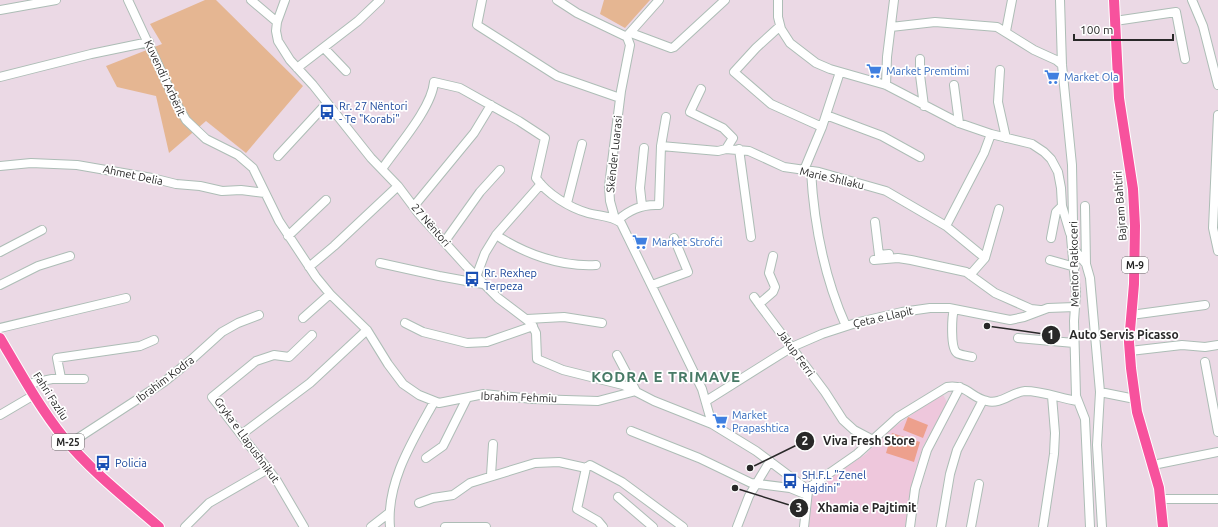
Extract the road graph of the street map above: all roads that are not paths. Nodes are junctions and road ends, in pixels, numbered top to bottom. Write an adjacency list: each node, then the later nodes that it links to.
1 (56, 0): 16 (street)
2 (128, 0): 23 (street, Kuvendi i Arbërit)
3 (251, 0): 18 (street)
4 (285, 0): 18 (street, 27 Nëntori)
5 (380, 0): 24 (street)
6 (482, 0): 37 (street)
7 (557, 0): 22 (street)
8 (659, 0): 22 (street)
9 (725, 0): 22 (street)
10 (778, 0): 19 (street)
11 (894, 0): 20 (street)
12 (1012, 0): 21 (street)
13 (1060, 0): 27 (street, Mentor Ratkoceri)
14 (1114, 0): 17 (main road, Bajram Bahtiri / M-9)
15 (1192, 0): 33 (street)
16 (0, 10)
17 (1115, 21): 26 (street); 106 (main road, Bajram Bahtiri / M-9)
18 (277, 22): 28 (street, 27 Nëntori)
19 (779, 27): 31 (street); 45 (street)
20 (891, 27): 21 (street); 34 (street)
21 (1006, 31): 27 (street)
22 (629, 35): 37 (street, Skënder Luarasi)
23 (149, 42): 32 (street); 61 (street, Kuvendi i Arbërit)
24 (324, 48): 28 (street); 30 (street)
25 (920, 59): 40 (street)
26 (1185, 59)
27 (1062, 65): 76 (street, Mentor Ratkoceri)
28 (297, 68): 38 (street, 27 Nëntori)
29 (1000, 70): 47 (street)
30 (346, 71)
31 (840, 72): 34 (street); 41 (street)
32 (0, 77)
33 (1218, 79)
34 (886, 85): 40 (street)
35 (954, 85): 44 (street)
36 (701, 90): 51 (street)
37 (620, 98): 69 (street, Skënder Luarasi)
38 (327, 103): 53 (street); 56 (street, 27 Nëntori)
39 (491, 105): 56 (street); 59 (street); 64 (street)
40 (924, 106): 44 (street)
41 (826, 115): 45 (street); 54 (street)
42 (1218, 115): 81 (street)
43 (666, 117): 49 (street)
44 (959, 123): 46 (street)
45 (822, 127): 58 (street)
46 (991, 134): 47 (street); 71 (street)
47 (1006, 138): 66 (street)
48 (582, 144): 63 (street)
49 (661, 146): 51 (street, Marie Shllaku); 65 (street)
50 (644, 148): 65 (street)
51 (726, 149): 52 (street, Marie Shllaku)
52 (740, 149): 58 (street, Marie Shllaku); 75 (street)
53 (278, 156)
54 (920, 157)
55 (0, 166): 61 (street, Ahmet Delia)
56 (382, 169): 60 (street, 27 Nëntori)
57 (500, 170): 79 (street)
58 (808, 171): 71 (street, Marie Shllaku); 112 (street)
59 (541, 184): 63 (street); 73 (street)
60 (398, 186): 64 (street, 27 Nëntori); 92 (street)
61 (266, 193): 74 (street, Ibrahim Fehmiu)
62 (326, 200): 74 (street)
63 (567, 203): 69 (street)
64 (414, 206): 79 (street, 27 Nëntori)
65 (642, 206): 69 (street)
66 (1062, 206): 76 (street); 78 (street)
67 (1085, 206): 89 (street)
68 (999, 209): 85 (street)
69 (616, 219): 98 (street, Skënder Luarasi)
70 (875, 222): 91 (street)
71 (946, 226): 85 (street, Marie Shllaku)
72 (42, 230): 82 (street)
73 (496, 235): 90 (street); 95 (street)
74 (288, 236): 92 (street, Ibrahim Fehmiu)
75 (751, 237)
76 (1072, 237): 80 (street, Mentor Ratkoceri)
77 (674, 238): 98 (street)
78 (1051, 238)
79 (445, 241): 95 (street, 27 Nëntori)
80 (1073, 247): 89 (street); 93 (street, Mentor Ratkoceri)
81 (1218, 250)
82 (0, 252)
83 (70, 256): 97 (street)
84 (773, 256): 121 (street, Jakup Ferri)
85 (986, 258): 94 (street)
86 (874, 260): 91 (street)
87 (1050, 260): 93 (street)
88 (380, 262): 96 (street)
89 (1086, 264): 131 (street)
90 (596, 265)
91 (938, 265): 94 (street)
92 (309, 267): 99 (street, Ibrahim Fehmiu)
93 (1075, 267): 102 (street, Mentor Ratkoceri)
94 (970, 275): 104 (street)
95 (476, 277): 96 (street, 27 Nëntori)
96 (484, 284): 108 (street, 27 Nëntori)
97 (0, 285)
98 (652, 285): 137 (street, Skënder Luarasi)
99 (330, 294): 107 (street); 114 (street, Ibrahim Fehmiu)
100 (126, 298): 113 (street)
101 (1205, 305): 106 (street)
102 (1075, 307): 104 (street, Çeta e Llapit); 119 (street, Mentor Ratkoceri)
103 (954, 309): 104 (street, Çeta e Llapit); 112 (street, Çeta e Llapit); 124 (street)
104 (1040, 310)
105 (259, 315): 146 (street, Ibrahim Kodra)
106 (1131, 315): 122 (main road, Bajram Bahtiri / M-9)
107 (303, 318)
108 (527, 319): 110 (street); 111 (street, 27 Nëntori)
109 (405, 323): 111 (street)
110 (602, 323)
111 (533, 326): 130 (street)
112 (846, 326): 121 (street, Çeta e Llapit)
113 (0, 328)
114 (367, 330): 139 (street, Ibrahim Fehmiu); 144 (street)
115 (312, 335): 144 (street, Gryka e Llapushnikut)
116 (1018, 338): 119 (street)
117 (154, 340): 126 (street)
118 (1, 341): 128 (main road, Fahri Fazliu / M-25)
119 (1074, 343): 138 (street, Mentor Ratkoceri)
120 (1218, 346): 122 (street)
121 (792, 348): 137 (street, Çeta e Llapit); 145 (street, Jakup Ferri)
122 (1130, 351): 135 (main road, Bajram Bahtiri / M-9)
123 (617, 355): 130 (street)
124 (972, 357)
125 (1204, 362): 143 (street)
126 (61, 378): 127 (street); 128 (street)
127 (84, 379)
128 (28, 384): 132 (main road, Fahri Fazliu / M-25)
129 (960, 387): 136 (street); 145 (street); 177 (street)
130 (636, 391): 134 (street, Ibrahim Fehmiu); 141 (street)
131 (1100, 392): 135 (street); 148 (street)
132 (34, 395): 140 (street); 146 (main road, Fahri Fazliu / M-25)
133 (1052, 396): 136 (street); 138 (street); 180 (street)
134 (467, 398): 139 (street, Ibrahim Fehmiu); 151 (street)
135 (1135, 399): 153 (main road, Bajram Bahtiri / M-9)
136 (983, 400): 178 (street)
137 (706, 401): 141 (street, Skënder Luarasi)
138 (1077, 401): 149 (street, Mentor Ratkoceri)
139 (434, 402): 164 (street)
140 (0, 415)
141 (712, 424): 152 (street)
142 (631, 431): 157 (street)
143 (1218, 432)
144 (242, 434): 155 (street, Gryka e Llapushnikut)
145 (873, 440): 159 (street)
146 (70, 444): 166 (main road, Fahri Fazliu / M-25)
147 (493, 444): 156 (street)
148 (1097, 445): 149 (street); 182 (street)
149 (1086, 446): 181 (street, Mentor Ratkoceri)
150 (1218, 452): 153 (street)
151 (426, 458)
152 (770, 461): 157 (street); 159 (street)
153 (1153, 465): 161 (main road, Bajram Bahtiri / M-9)
154 (586, 468): 156 (street); 165 (street); 174 (street)
155 (268, 469): 167 (street); 168 (street, Gryka e Llapushnikut)
156 (491, 475): 163 (street)
157 (756, 484): 159 (street); 175 (street)
158 (979, 484): 179 (street)
159 (808, 492): 176 (street)
160 (618, 497): 173 (street)
161 (1161, 499): 162 (street); 183 (main road, Bajram Bahtiri / M-9)
162 (1218, 499)
163 (419, 503)
164 (389, 513): 169 (street); 170 (street)
165 (600, 524)
166 (159, 527)
167 (185, 527)
168 (304, 527)
169 (371, 527)
170 (390, 527)
171 (445, 527): 172 (street)
172 (486, 527)
173 (653, 527)
174 (683, 527)
175 (737, 527)
176 (804, 527)
177 (910, 527)
178 (941, 527)
179 (971, 527)
180 (1043, 527)
181 (1090, 527)
182 (1102, 527)
183 (1163, 527)

